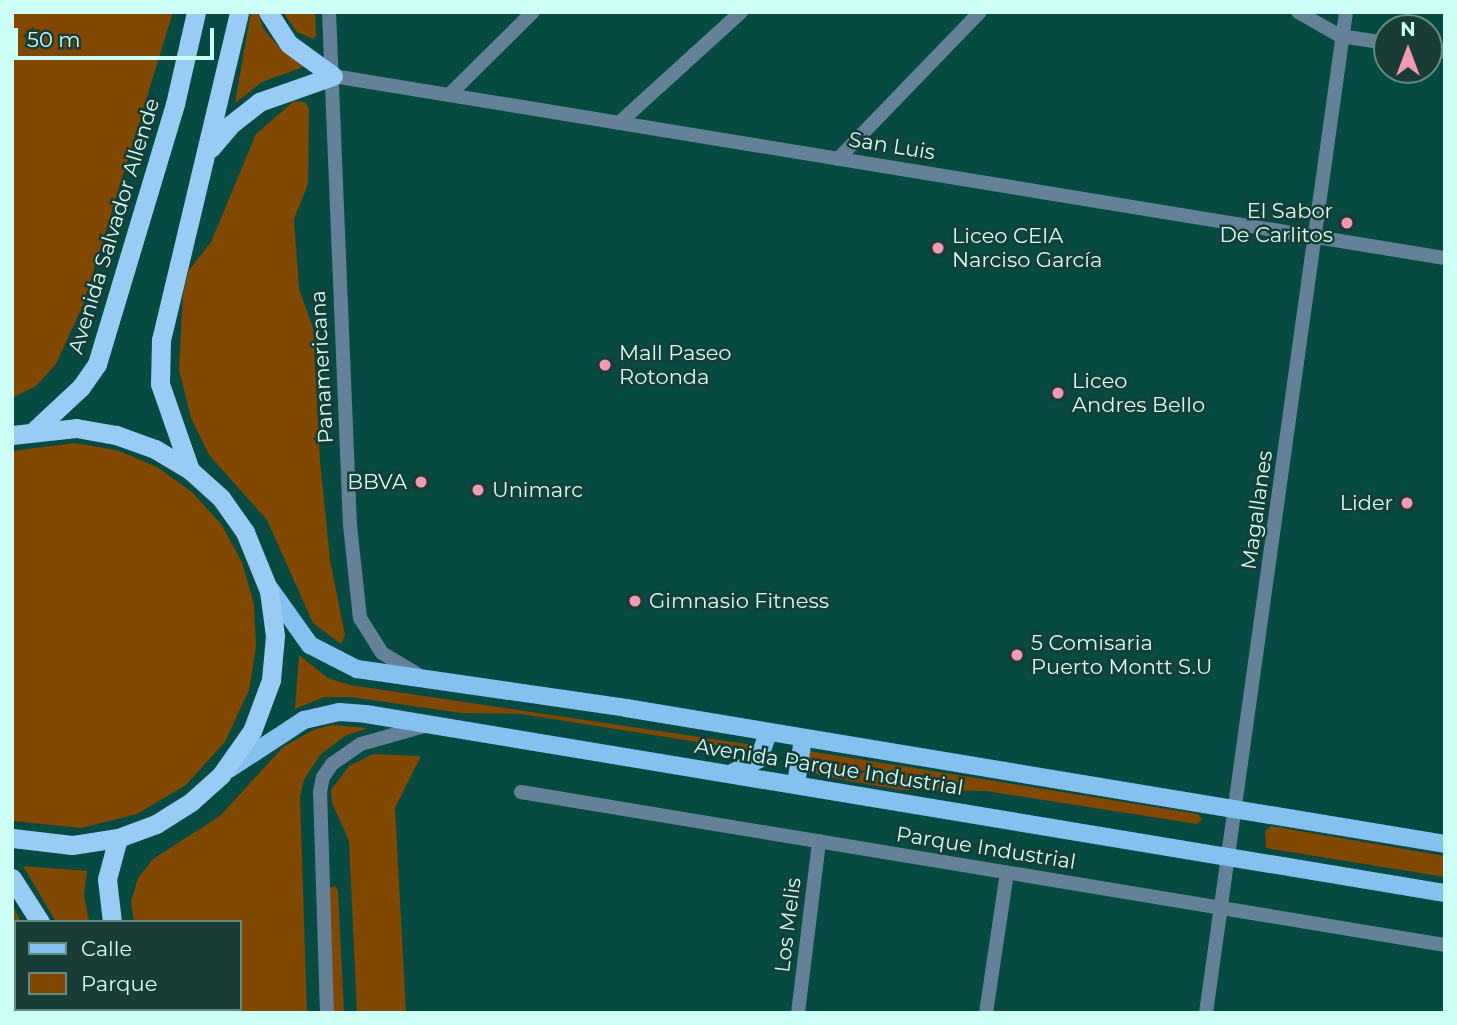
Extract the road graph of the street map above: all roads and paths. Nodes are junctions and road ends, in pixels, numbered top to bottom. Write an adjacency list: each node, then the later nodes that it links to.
1 (195, 12): 19 (highway, Avenida Salvador Allende)
2 (239, 12): 15 (highway)
3 (268, 12): 12 (highway)
4 (329, 12): 12 (street, Panamericana)
5 (533, 12): 13 (street)
6 (741, 12): 14 (street)
7 (980, 12): 16 (street)
8 (1298, 12): 10 (street)
9 (1346, 12): 10 (street, Magallanes)
10 (1340, 36): 11 (street); 17 (street, Magallanes)
11 (1373, 41)
12 (333, 76): 13 (street, San Luis); 15 (highway); 23 (street, Panamericana)
13 (449, 95): 14 (street, San Luis)
14 (619, 123): 16 (street, San Luis)
15 (207, 155): 21 (highway)
16 (838, 159): 17 (street, San Luis)
17 (1315, 237): 18 (street, San Luis); 31 (street, Magallanes)
18 (1445, 258)
19 (35, 430): 20 (highway); 21 (highway)
20 (12, 435)
21 (190, 470): 22 (highway)
22 (262, 570): 23 (main road, Avenida Parque Industrial); 28 (highway)
23 (435, 682): 25 (main road, Avenida Parque Industrial)
24 (432, 724): 27 (main road, Avenida Parque Industrial); 28 (main road, Avenida Parque Industrial); 44 (street)
25 (768, 733): 26 (main road, Avenida Parque Industrial); 27 (main road)
26 (803, 739): 29 (main road); 31 (main road, Avenida Parque Industrial)
27 (730, 774): 29 (main road, Avenida Parque Industrial)
28 (221, 775): 33 (highway)
29 (796, 784): 36 (main road, Avenida Parque Industrial)
30 (521, 792): 34 (street, Parque Industrial)
31 (1237, 808): 35 (main road, Avenida Parque Industrial); 36 (street, Magallanes)
32 (12, 838): 33 (highway)
33 (118, 838): 42 (highway)
34 (819, 841): 37 (street, Parque Industrial); 45 (street, Los Melis)
35 (1445, 844)
36 (1229, 856): 39 (main road, Avenida Parque Industrial); 40 (street, Magallanes)
37 (1007, 873): 40 (street, Parque Industrial); 46 (street)
38 (12, 878): 41 (highway)
39 (1445, 894)
40 (1221, 908): 43 (street, Parque Industrial); 47 (street, Magallanes)
41 (39, 920)
42 (112, 920)
43 (1445, 946)
44 (327, 1013)
45 (798, 1013)
46 (986, 1013)
47 (1206, 1013)

